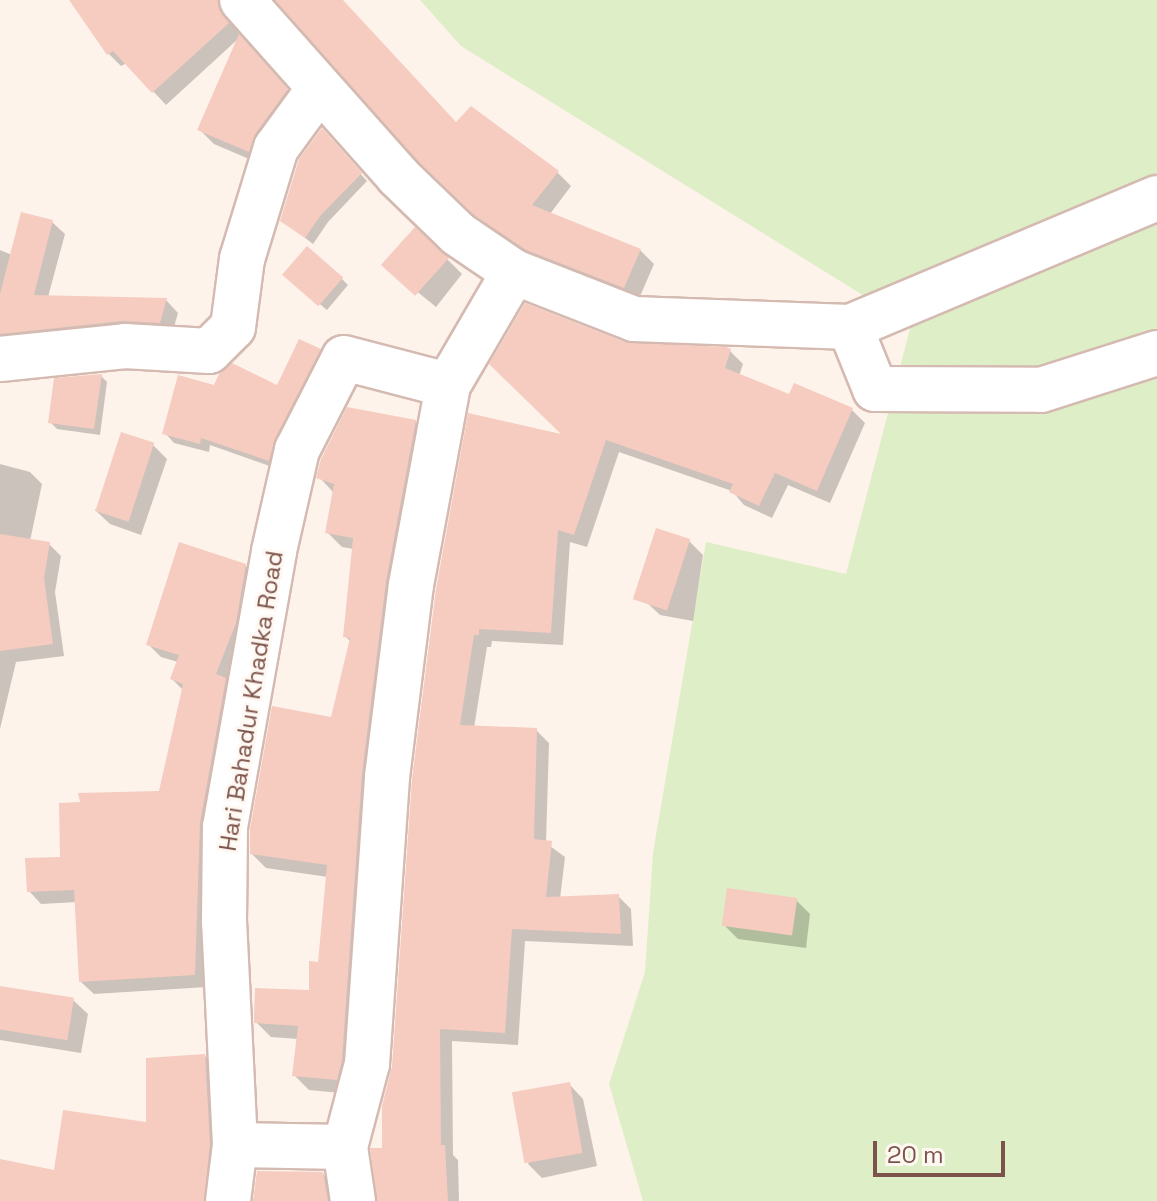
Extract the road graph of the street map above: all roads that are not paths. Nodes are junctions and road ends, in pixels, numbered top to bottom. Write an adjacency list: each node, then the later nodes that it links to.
1 (242, 0): 2 (street)
2 (319, 89): 4 (street); 7 (street)
3 (1157, 198): 5 (street)
4 (514, 272): 5 (street); 8 (street)
5 (850, 327): 6 (street)
6 (1157, 353)
7 (0, 359)
8 (448, 385): 9 (street, Hari Bahadur Khadka Road); 10 (street)
9 (235, 1145): 10 (street); 11 (street, Hari Bahadur Khadka Road)
10 (345, 1147): 12 (street)
11 (228, 1201)
12 (353, 1201)

